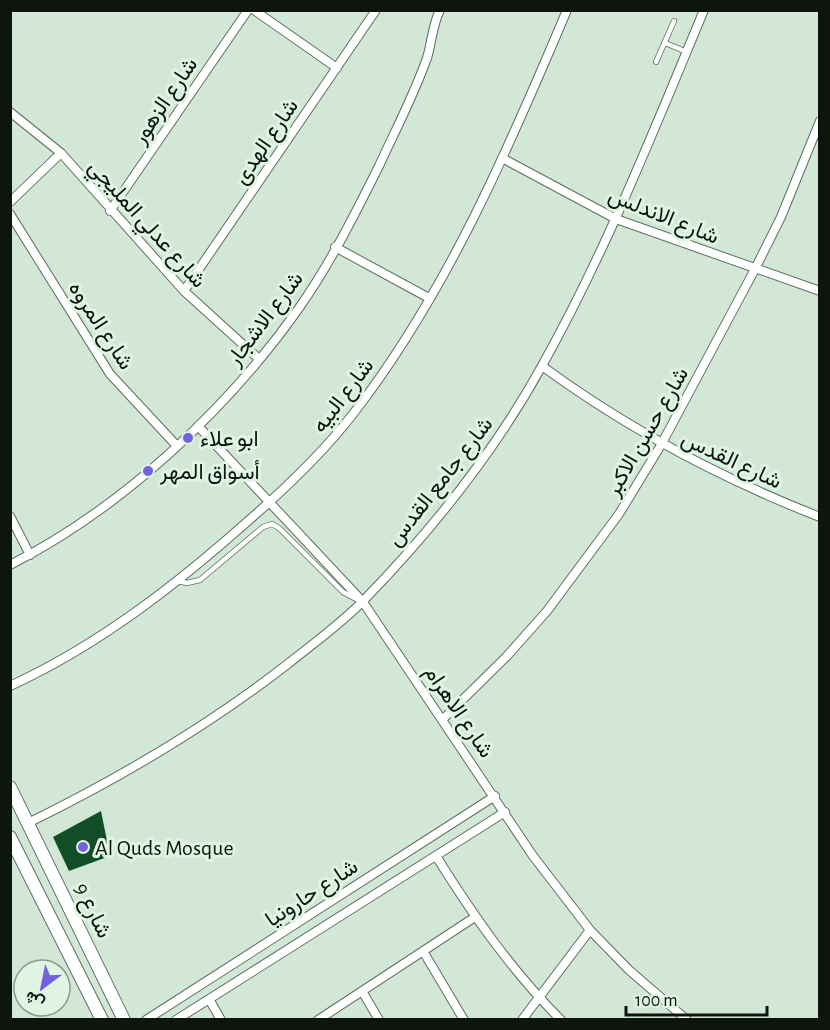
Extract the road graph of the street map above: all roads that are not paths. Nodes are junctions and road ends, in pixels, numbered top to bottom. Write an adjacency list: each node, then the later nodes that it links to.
1 (248, 10): 17 (street, شارع الزهور)
2 (254, 10): 11 (street)
3 (376, 10): 11 (street, شارع الهدى)
4 (440, 10): 20 (street, شارع الاشجار)
5 (567, 10): 15 (street, شارع البيه)
6 (704, 10): 9 (street, شارع جامع القدس)
7 (674, 21): 8 (lane)
8 (665, 43): 9 (lane); 10 (lane)
9 (687, 52): 19 (street, شارع جامع القدس)
10 (656, 62)
11 (337, 68): 22 (street, شارع الهدى)
12 (10, 112): 14 (street, شارع عدلي المليجي)
13 (818, 127): 21 (street, شارع حسن الاكبر)
14 (61, 153): 16 (street); 17 (street, شارع عدلي المليجي)
15 (502, 158): 19 (street, شارع الاندلس); 24 (street, شارع البيه)
16 (10, 202)
17 (111, 211): 22 (street, شارع عدلي المليجي)
18 (10, 214): 28 (street, شارع المروه)
19 (616, 219): 21 (street, شارع الاندلس); 26 (street, شارع جامع القدس)
20 (335, 247): 24 (street); 25 (street, شارع الاشجار)
21 (755, 269): 23 (street, شارع الاندلس); 29 (street, شارع حسن الاكبر)
22 (184, 291): 25 (street, شارع عدلي المليجي)
23 (819, 291)
24 (429, 298): 30 (street, شارع البيه)
25 (259, 359): 27 (street, شارع الاشجار)
26 (542, 366): 29 (street, شارع القدس); 36 (street, شارع جامع القدس)
27 (198, 426): 28 (street, شارع الاشجار); 30 (street, شارع الاهرام)
28 (176, 445): 33 (street, شارع الاشجار)
29 (661, 445): 32 (street, شارع القدس); 38 (street, شارع حسن الاكبر)
30 (269, 503): 35 (street, شارع البيه); 36 (street, شارع الاهرام)
31 (10, 516): 33 (street)
32 (819, 517)
33 (30, 555): 34 (street, شارع الاشجار)
34 (10, 565)
35 (178, 580): 36 (lane); 37 (street, شارع البيه)
36 (363, 602): 38 (street, شارع الاهرام); 42 (street, شارع جامع القدس)
37 (10, 686)
38 (443, 719): 40 (street, شارع الاهرام)
39 (10, 787): 42 (main road, شارع 9)
40 (495, 796): 41 (street, شارع الاهرام); 53 (street, شارع حارونيا)
41 (505, 812): 44 (street, شارع حارونيا); 46 (street, شارع الاهرام)
42 (28, 823): 52 (main road, شارع 9)
43 (10, 837): 51 (main road, شارع 9)
44 (436, 856): 45 (street); 50 (street, شارع حارونيا)
45 (475, 917): 47 (street); 49 (street)
46 (590, 930): 49 (street); 61 (street, شارع الاهرام)
47 (423, 951): 48 (street); 58 (street)
48 (362, 991): 56 (street); 57 (street)
49 (539, 998): 59 (street); 60 (street)
50 (209, 999): 54 (street, شارع حارونيا); 55 (street)
51 (102, 1020)
52 (124, 1020)
53 (146, 1020)
54 (176, 1020)
55 (221, 1020)
56 (318, 1020)
57 (379, 1020)
58 (464, 1020)
59 (522, 1020)
60 (561, 1020)
61 (687, 1020)

